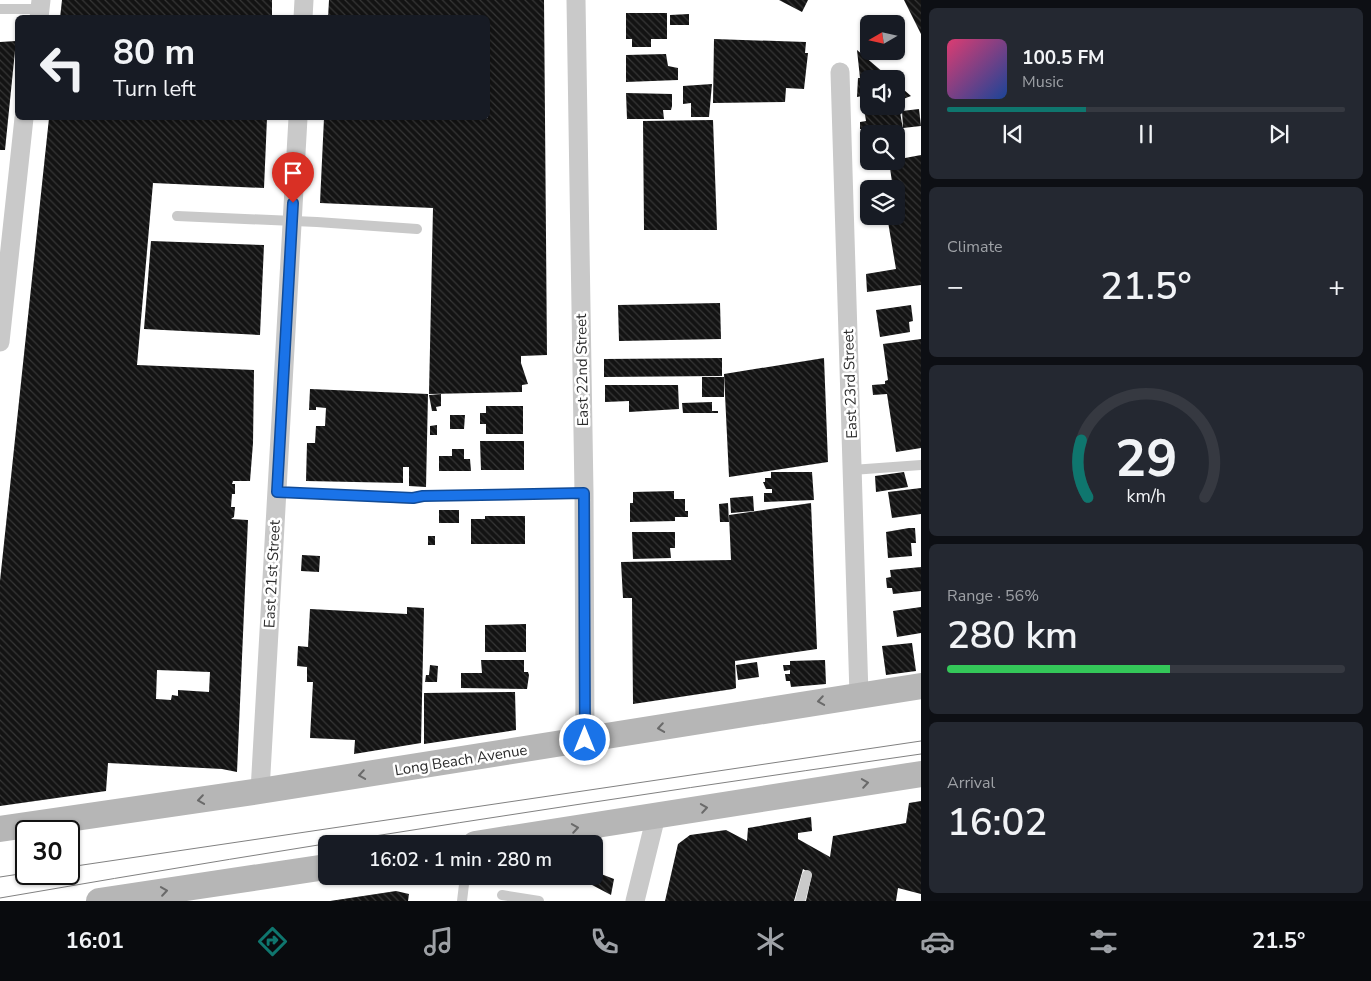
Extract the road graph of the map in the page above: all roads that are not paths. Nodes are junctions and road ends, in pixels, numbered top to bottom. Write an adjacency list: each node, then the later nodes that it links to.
1 (304, 0): 5 (street)
2 (576, 0): 17 (street, East 22nd Street)
3 (0, 8): 4 (lane)
4 (40, 9)
5 (303, 15)
6 (840, 72): 15 (street, East 23rd Street)
7 (23, 120): 9 (street)
8 (298, 120): 11 (street, East 21st Street)
9 (8, 172): 13 (street)
10 (177, 216): 11 (lane)
11 (292, 221): 12 (lane); 16 (street, East 21st Street)
12 (417, 229)
13 (0, 342)
14 (921, 465): 15 (lane)
15 (852, 470): 19 (street, East 23rd Street)
16 (277, 492): 17 (lane); 22 (street, East 21st Street)
17 (584, 493): 20 (street, East 22nd Street)
18 (921, 686): 19 (main road, Long Beach Avenue)
19 (859, 695): 20 (main road, Long Beach Avenue, one-way to 20)
20 (585, 740): 22 (main road, Long Beach Avenue, one-way to 22)
21 (921, 774): 23 (main road, one-way to 21)
22 (260, 791): 24 (main road, Long Beach Avenue, one-way to 24)
23 (656, 816): 25 (main road, one-way to 23); 33 (street)
24 (0, 829)
25 (533, 835)
26 (318, 868): 30 (main road, one-way to 26)
27 (807, 875): 34 (lane)
28 (464, 885): 31 (lane)
29 (502, 896): 32 (lane)
30 (114, 900)
31 (462, 901)
32 (539, 901)
33 (635, 901)
34 (800, 901)

